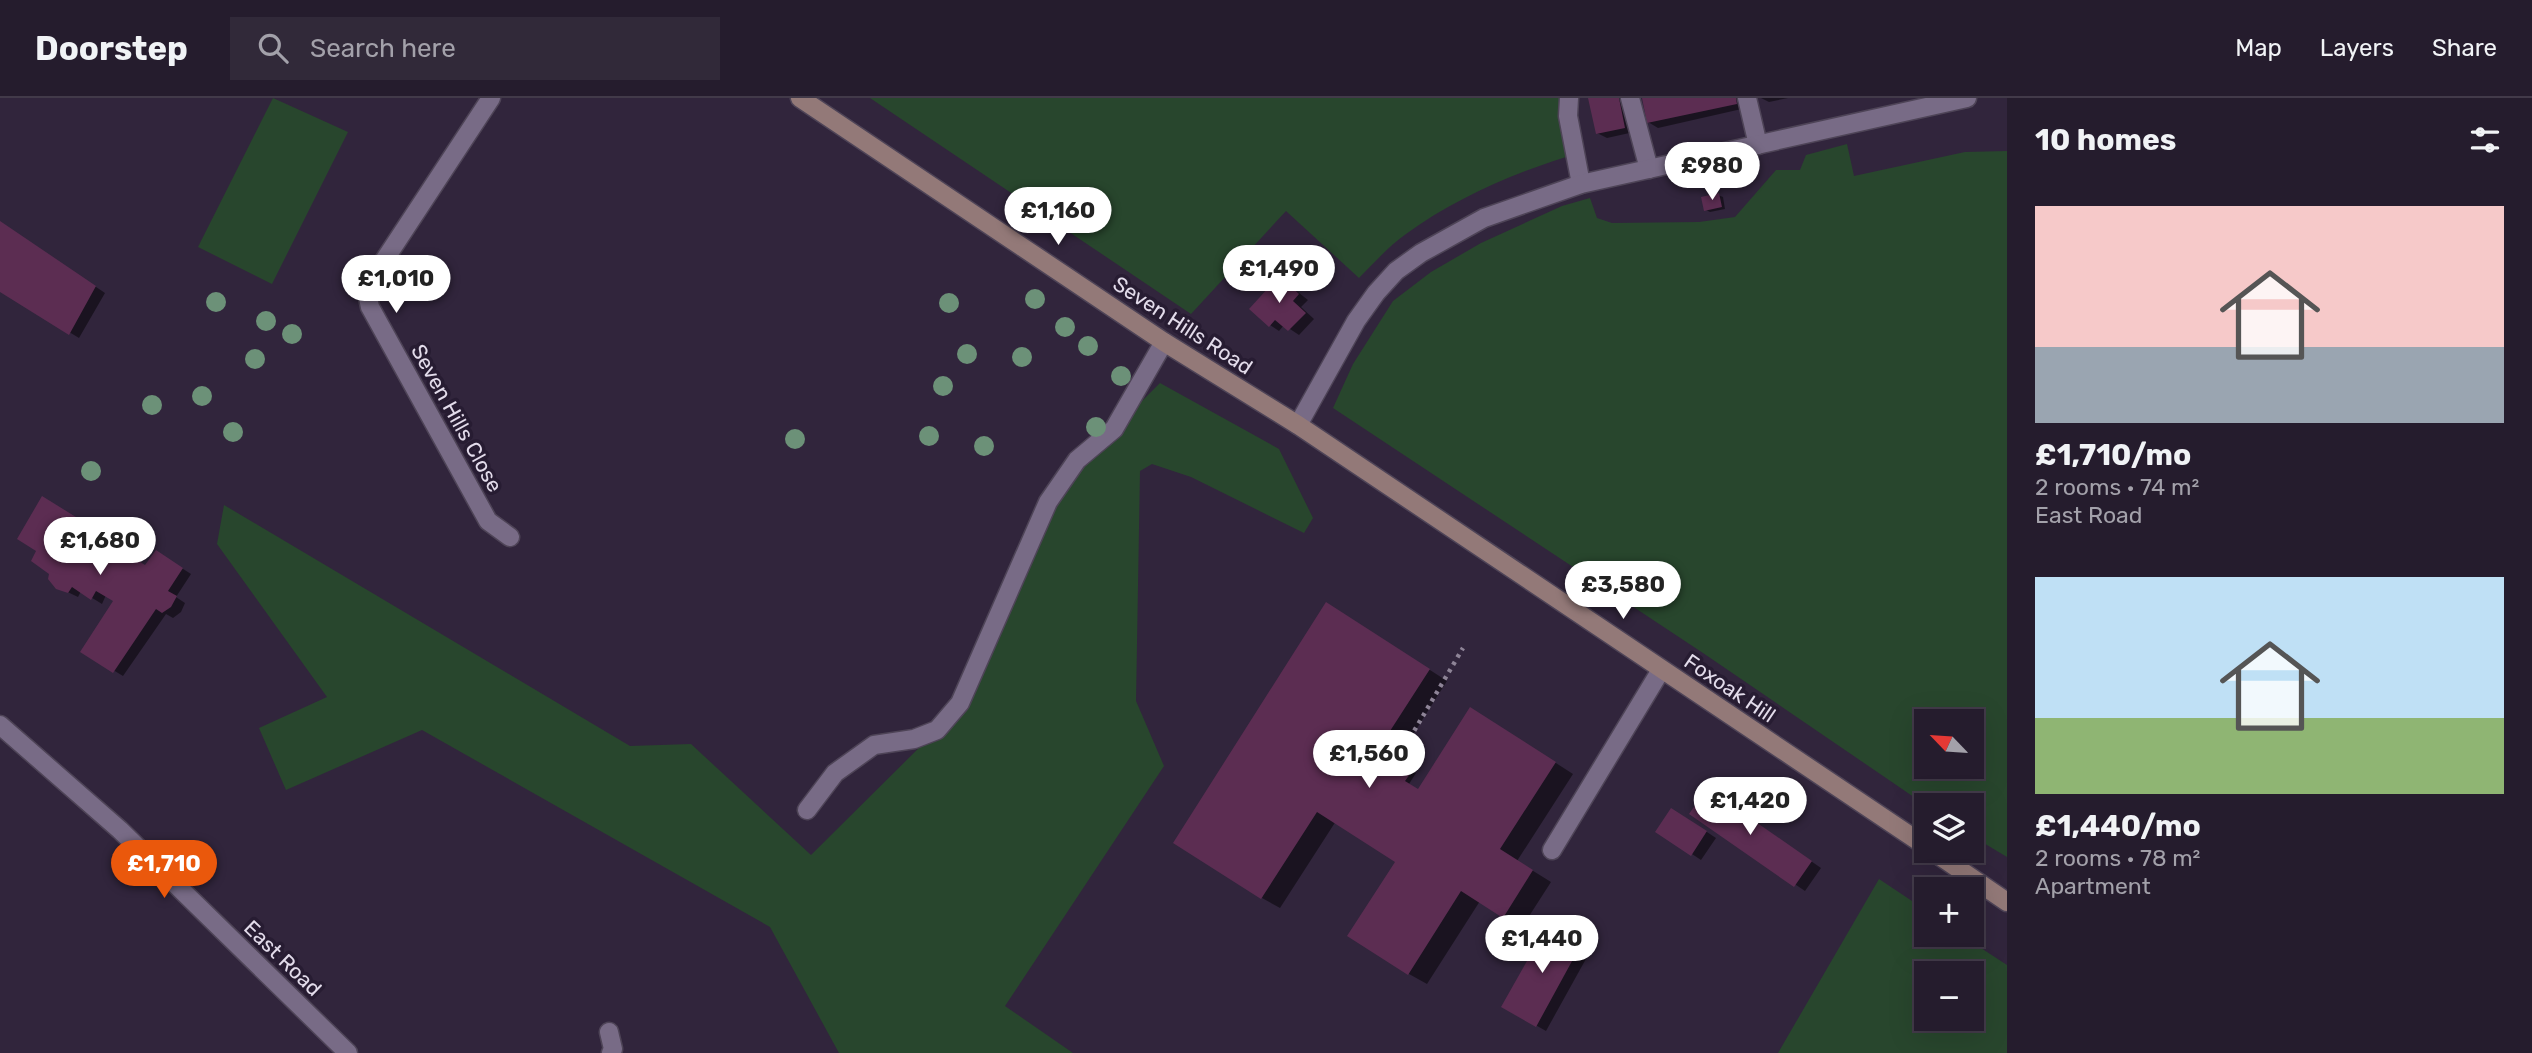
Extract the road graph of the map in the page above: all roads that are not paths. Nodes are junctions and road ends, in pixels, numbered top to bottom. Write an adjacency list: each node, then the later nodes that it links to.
1 (491, 98): 12 (street, Seven Hills Close)
2 (800, 98): 10 (main road, Seven Hills Road)
3 (1569, 98): 9 (street)
4 (1630, 98): 8 (street)
5 (1747, 98): 7 (street)
6 (1967, 98): 7 (street)
7 (1758, 145): 8 (street)
8 (1649, 169): 9 (street)
9 (1581, 184): 11 (street)
10 (1164, 342): 11 (main road, Seven Hills Road); 15 (street)
11 (1298, 425): 13 (main road, Foxoak Hill)
12 (510, 537)
13 (1661, 670): 16 (main road, Foxoak Hill); 17 (street)
14 (0, 725): 21 (street, East Road)
15 (807, 810)
16 (1914, 838)
17 (1552, 850)
18 (1950, 863): 19 (main road)
19 (2007, 902)
20 (609, 1032): 22 (street)
21 (348, 1053)
22 (611, 1053)

